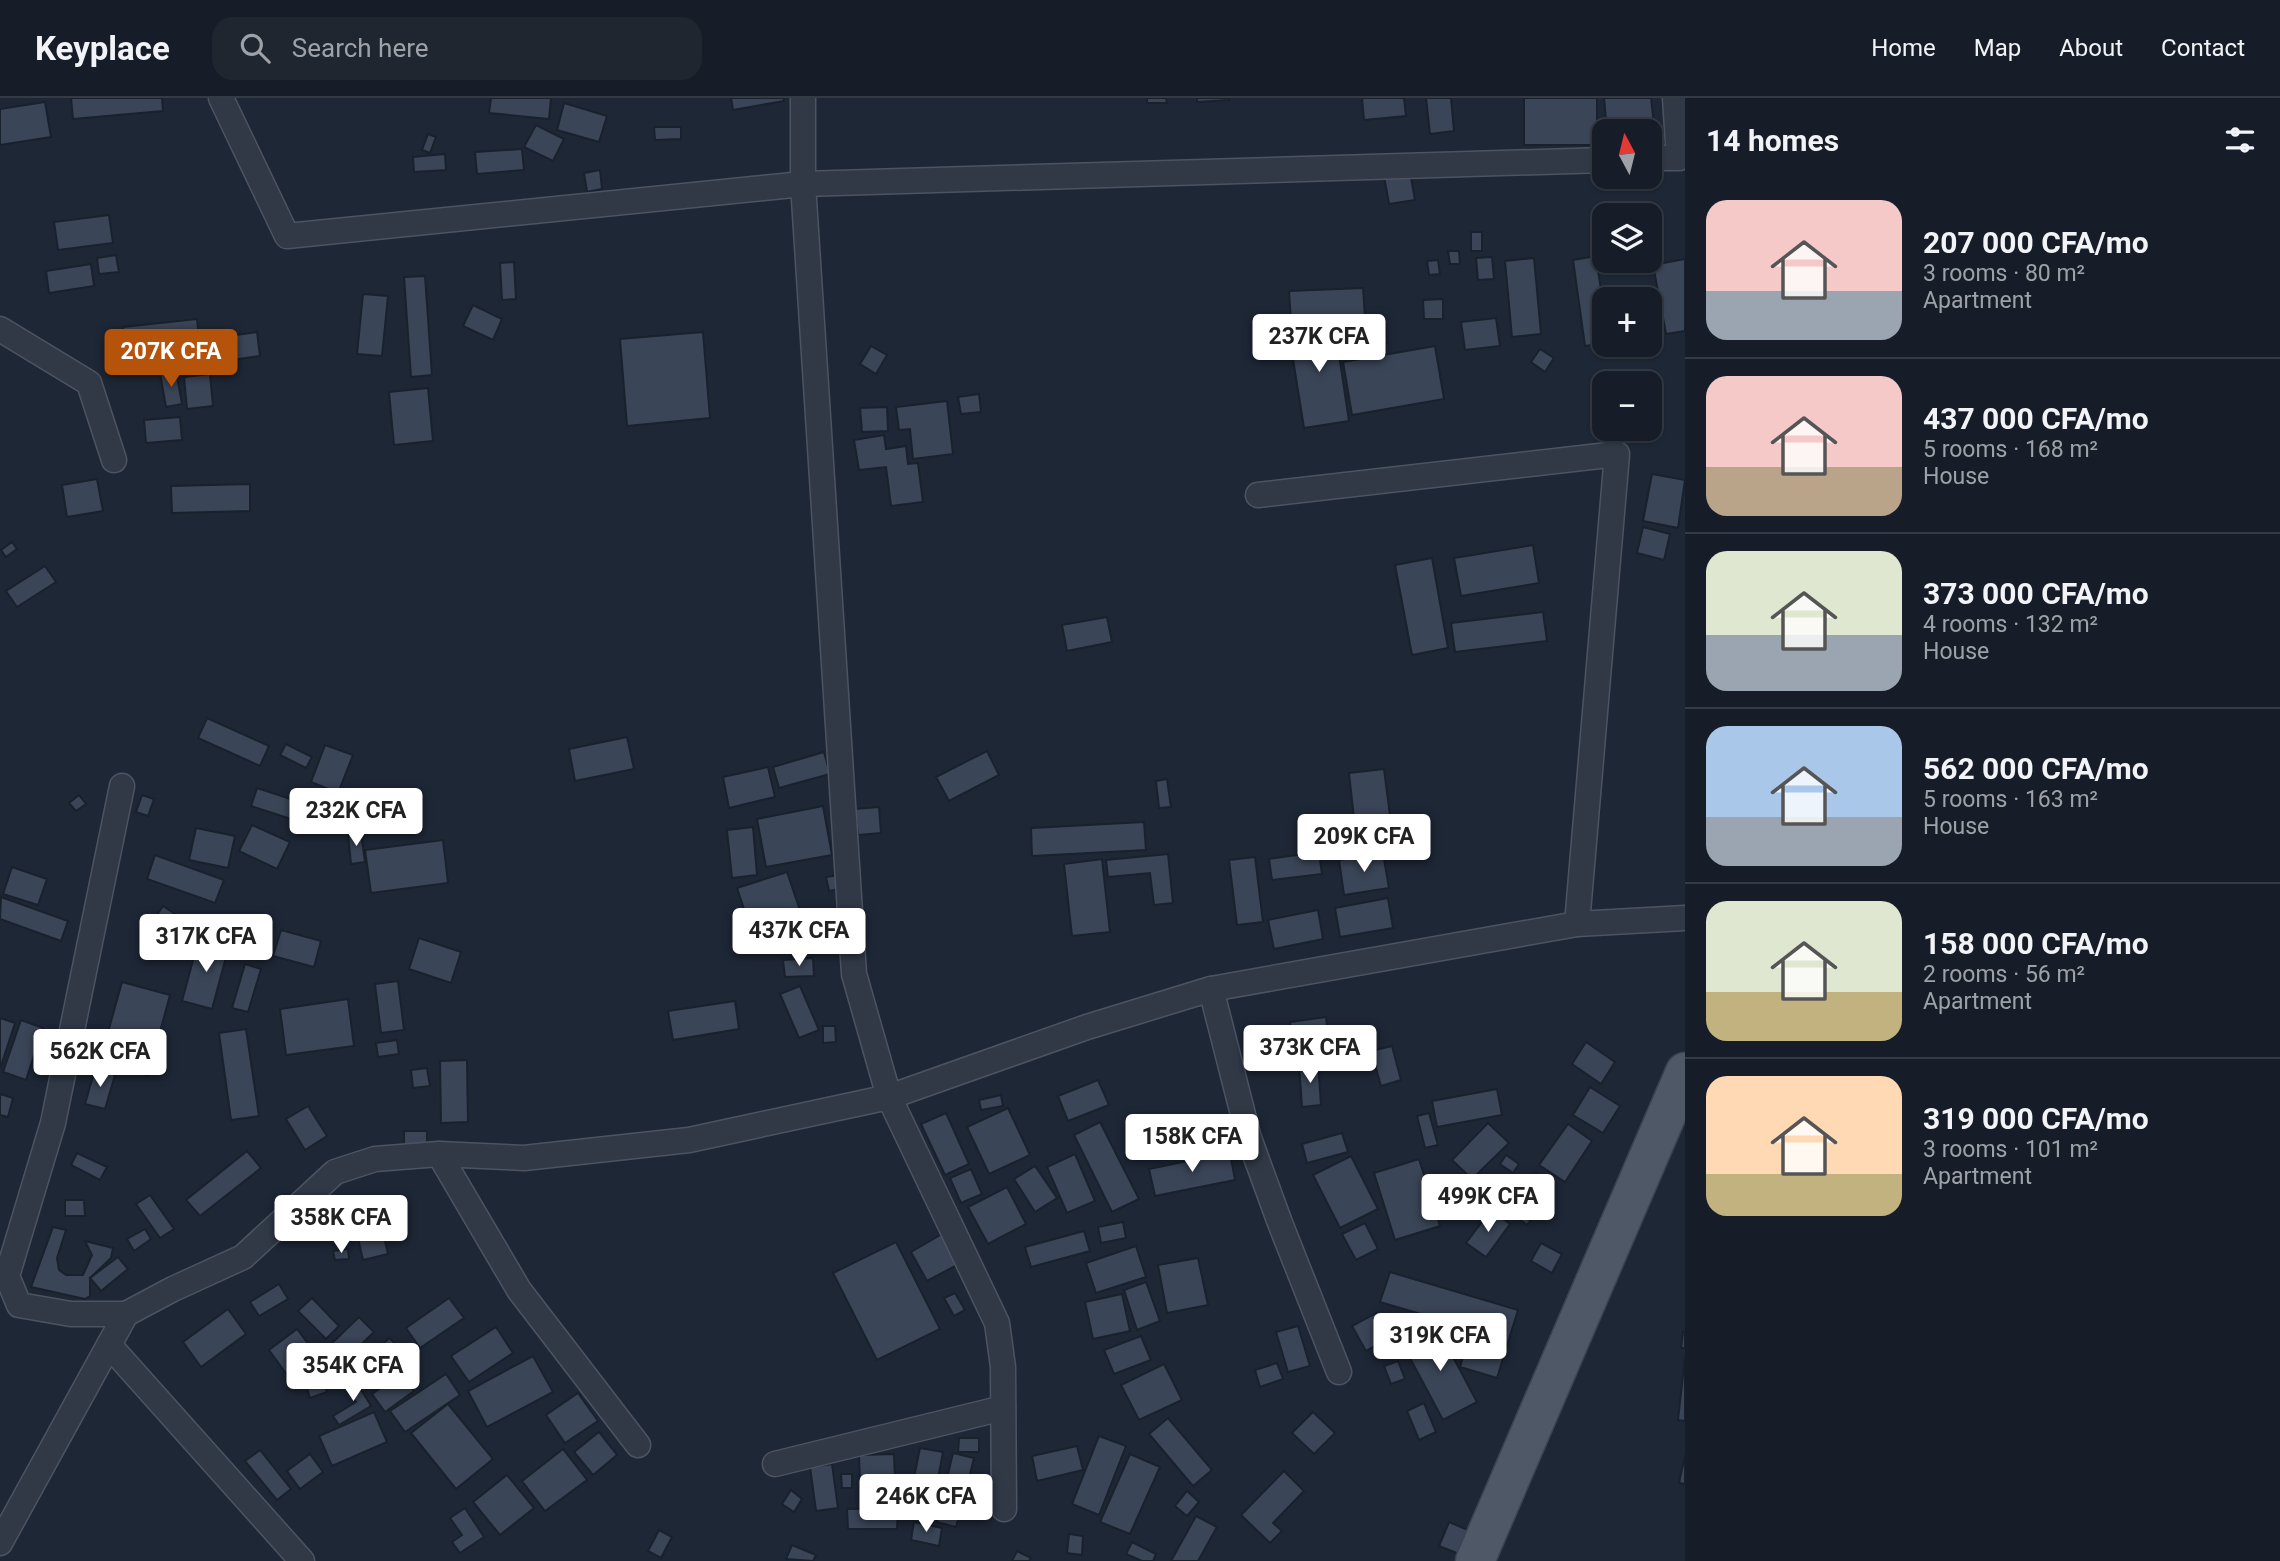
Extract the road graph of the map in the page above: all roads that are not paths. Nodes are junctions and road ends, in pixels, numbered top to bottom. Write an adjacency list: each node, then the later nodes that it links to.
1 (221, 98): 6 (street)
2 (803, 98): 6 (street)
3 (1675, 98): 4 (street)
4 (1662, 158)
5 (1592, 160): 6 (street)
6 (803, 184): 15 (street)
7 (0, 329): 8 (street)
8 (114, 460)
9 (1258, 495): 12 (street)
10 (122, 786): 17 (street)
11 (1685, 918): 12 (street)
12 (1577, 924): 13 (street)
13 (1211, 989): 15 (street); 19 (street)
14 (1681, 1096): 26 (main road)
15 (889, 1097): 16 (street); 20 (street)
16 (439, 1154): 17 (street); 21 (street)
17 (126, 1314): 18 (street)
18 (109, 1345): 24 (street); 25 (street)
19 (1339, 1372)
20 (1003, 1408): 22 (street); 23 (street)
21 (638, 1445)
22 (775, 1464)
23 (1004, 1509)
24 (0, 1543)
25 (302, 1561)
26 (1475, 1561)

